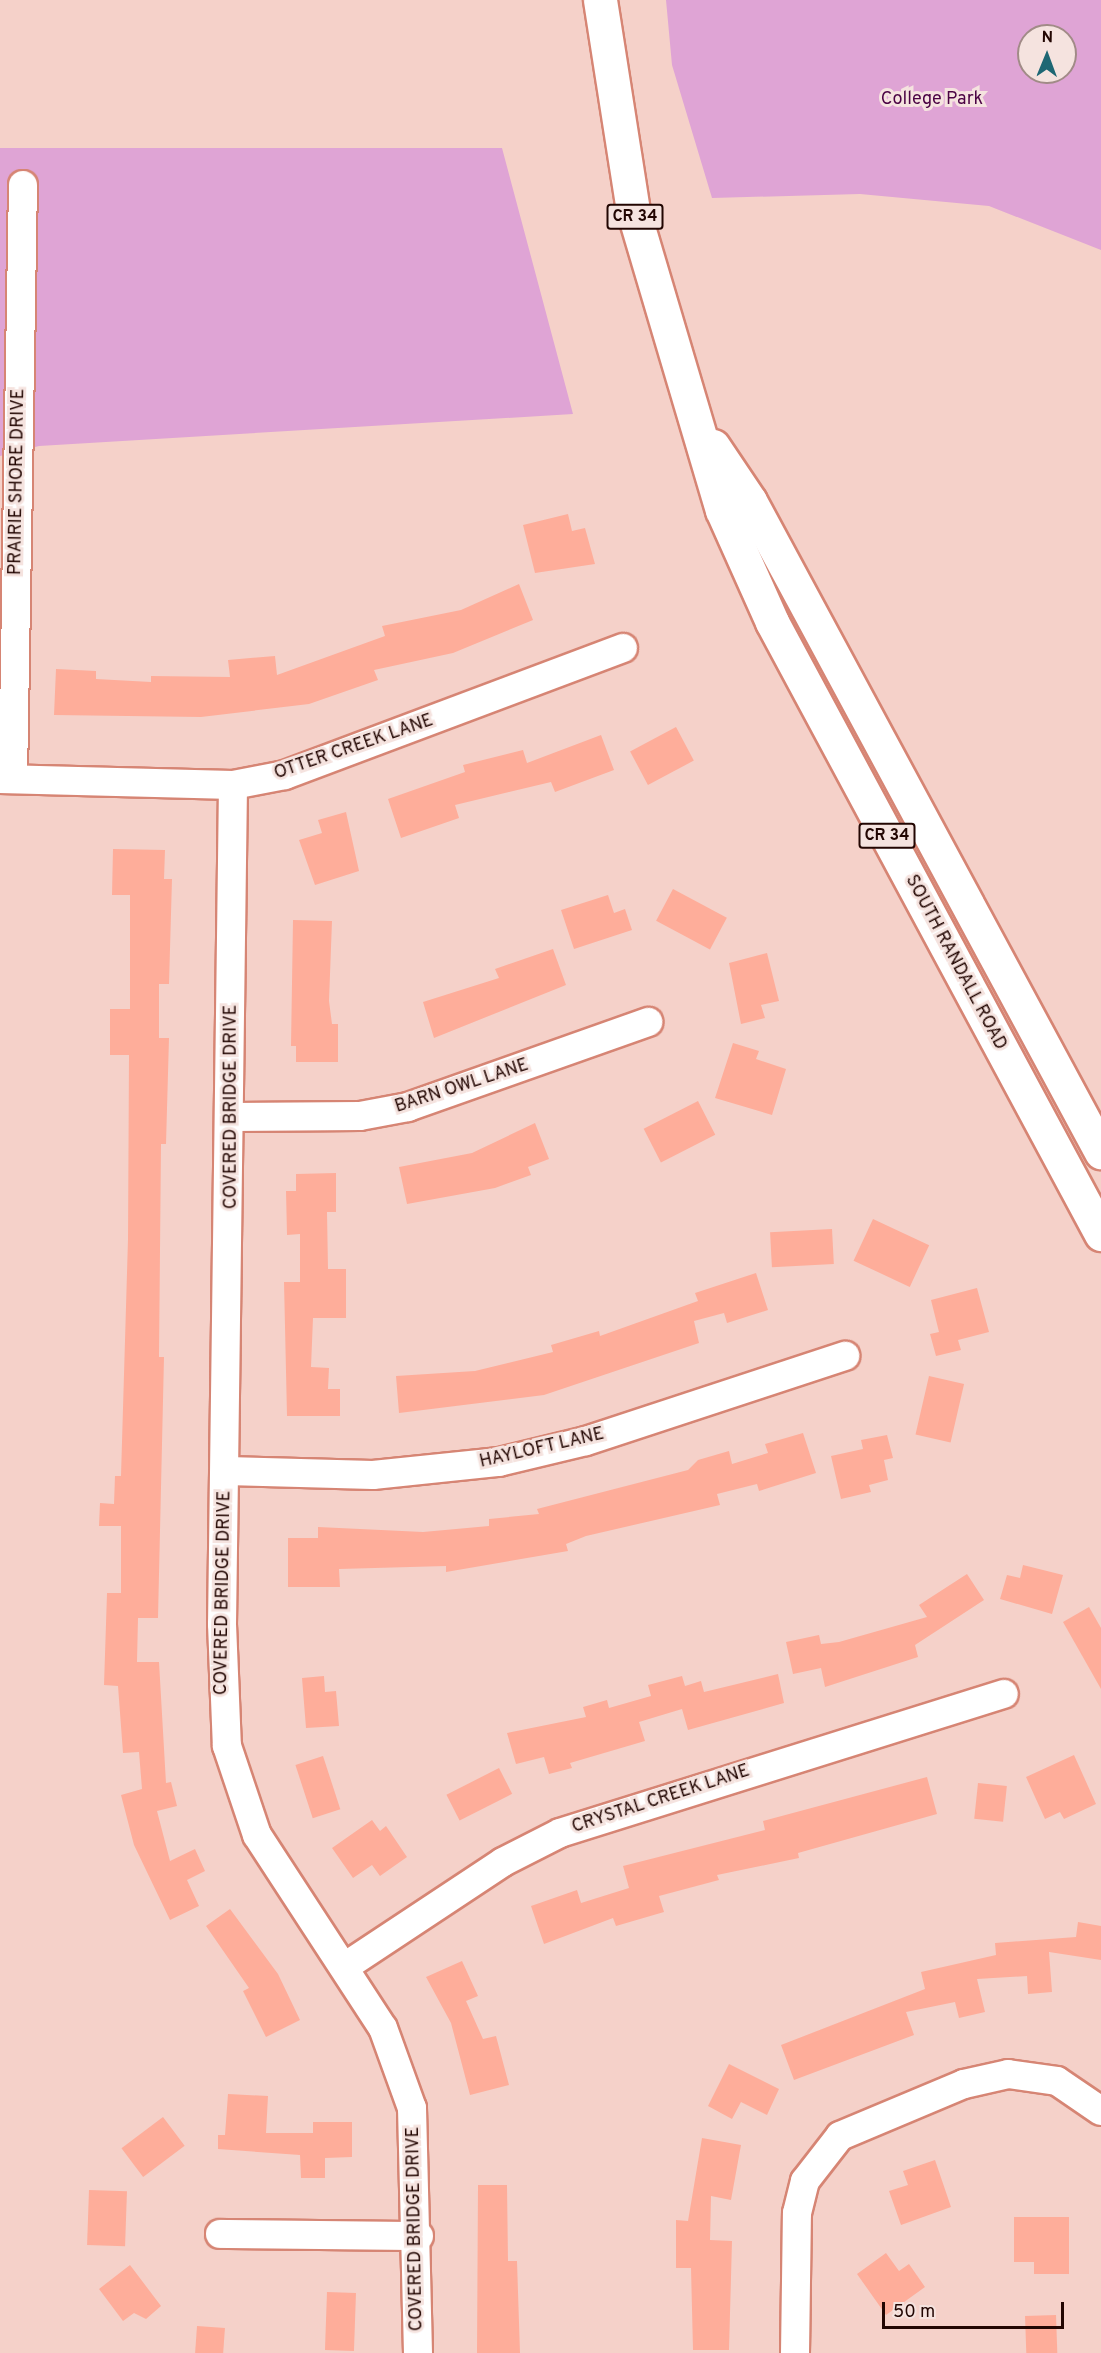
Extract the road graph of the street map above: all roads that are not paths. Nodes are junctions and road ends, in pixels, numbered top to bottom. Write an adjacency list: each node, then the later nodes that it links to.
1 (600, 0): 3 (main road, SOUTH RANDALL ROAD / CR 34)
2 (23, 185): 5 (street, PRAIRIE SHORE DRIVE)
3 (700, 427): 9 (main road, SOUTH RANDALL ROAD / CR 34); 10 (main road, SOUTH RANDALL ROAD / CR 34)
4 (623, 648): 6 (street, OTTER CREEK LANE)
5 (7, 779): 6 (street, OTTER CREEK LANE)
6 (233, 785): 8 (street, COVERED BRIDGE DRIVE)
7 (648, 1022): 8 (street, BARN OWL LANE)
8 (233, 1117): 12 (street, COVERED BRIDGE DRIVE)
9 (1101, 1152)
10 (1101, 1234)
11 (845, 1356): 12 (street, HAYLOFT LANE)
12 (227, 1471): 14 (street, COVERED BRIDGE DRIVE)
13 (1004, 1694): 14 (street, CRYSTAL CREEK LANE)
14 (346, 1966): 17 (street, COVERED BRIDGE DRIVE)
15 (1101, 2111): 19 (street)
16 (220, 2234): 17 (street)
17 (419, 2236): 18 (street, COVERED BRIDGE DRIVE)
18 (418, 2353)
19 (795, 2353)

